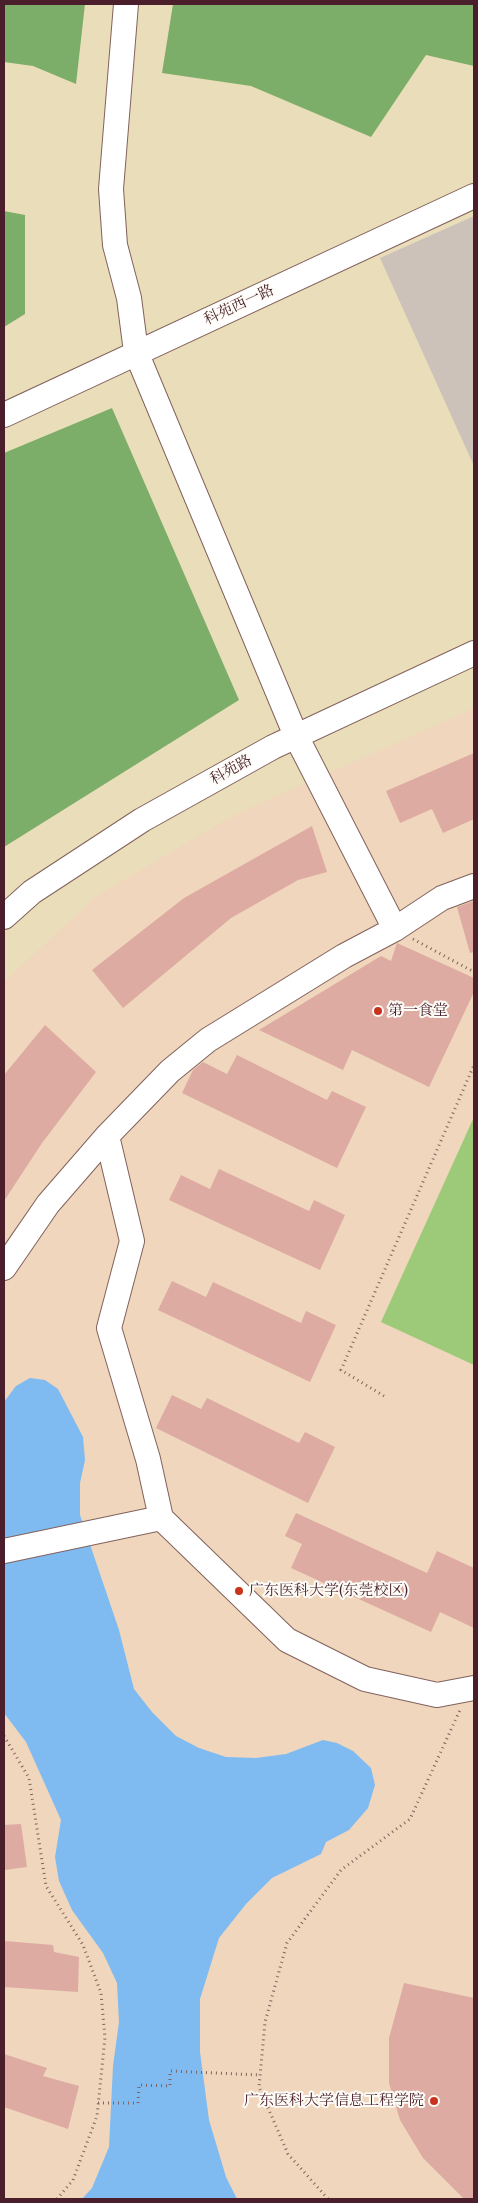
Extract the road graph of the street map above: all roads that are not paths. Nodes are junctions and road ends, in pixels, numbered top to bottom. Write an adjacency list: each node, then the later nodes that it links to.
1 (126, 4): 3 (street)
2 (474, 196): 3 (street, 科苑西一路)
3 (136, 352): 4 (street, 科苑西一路); 6 (street)
4 (4, 415)
5 (474, 653): 6 (street, 科苑路)
6 (296, 736): 8 (street, 科苑路); 9 (street)
7 (474, 886): 9 (street)
8 (4, 917)
9 (395, 929): 10 (street)
10 (107, 1136): 11 (street); 12 (street)
11 (4, 1268)
12 (161, 1518): 13 (street); 14 (street)
13 (4, 1551)
14 (472, 1688)

